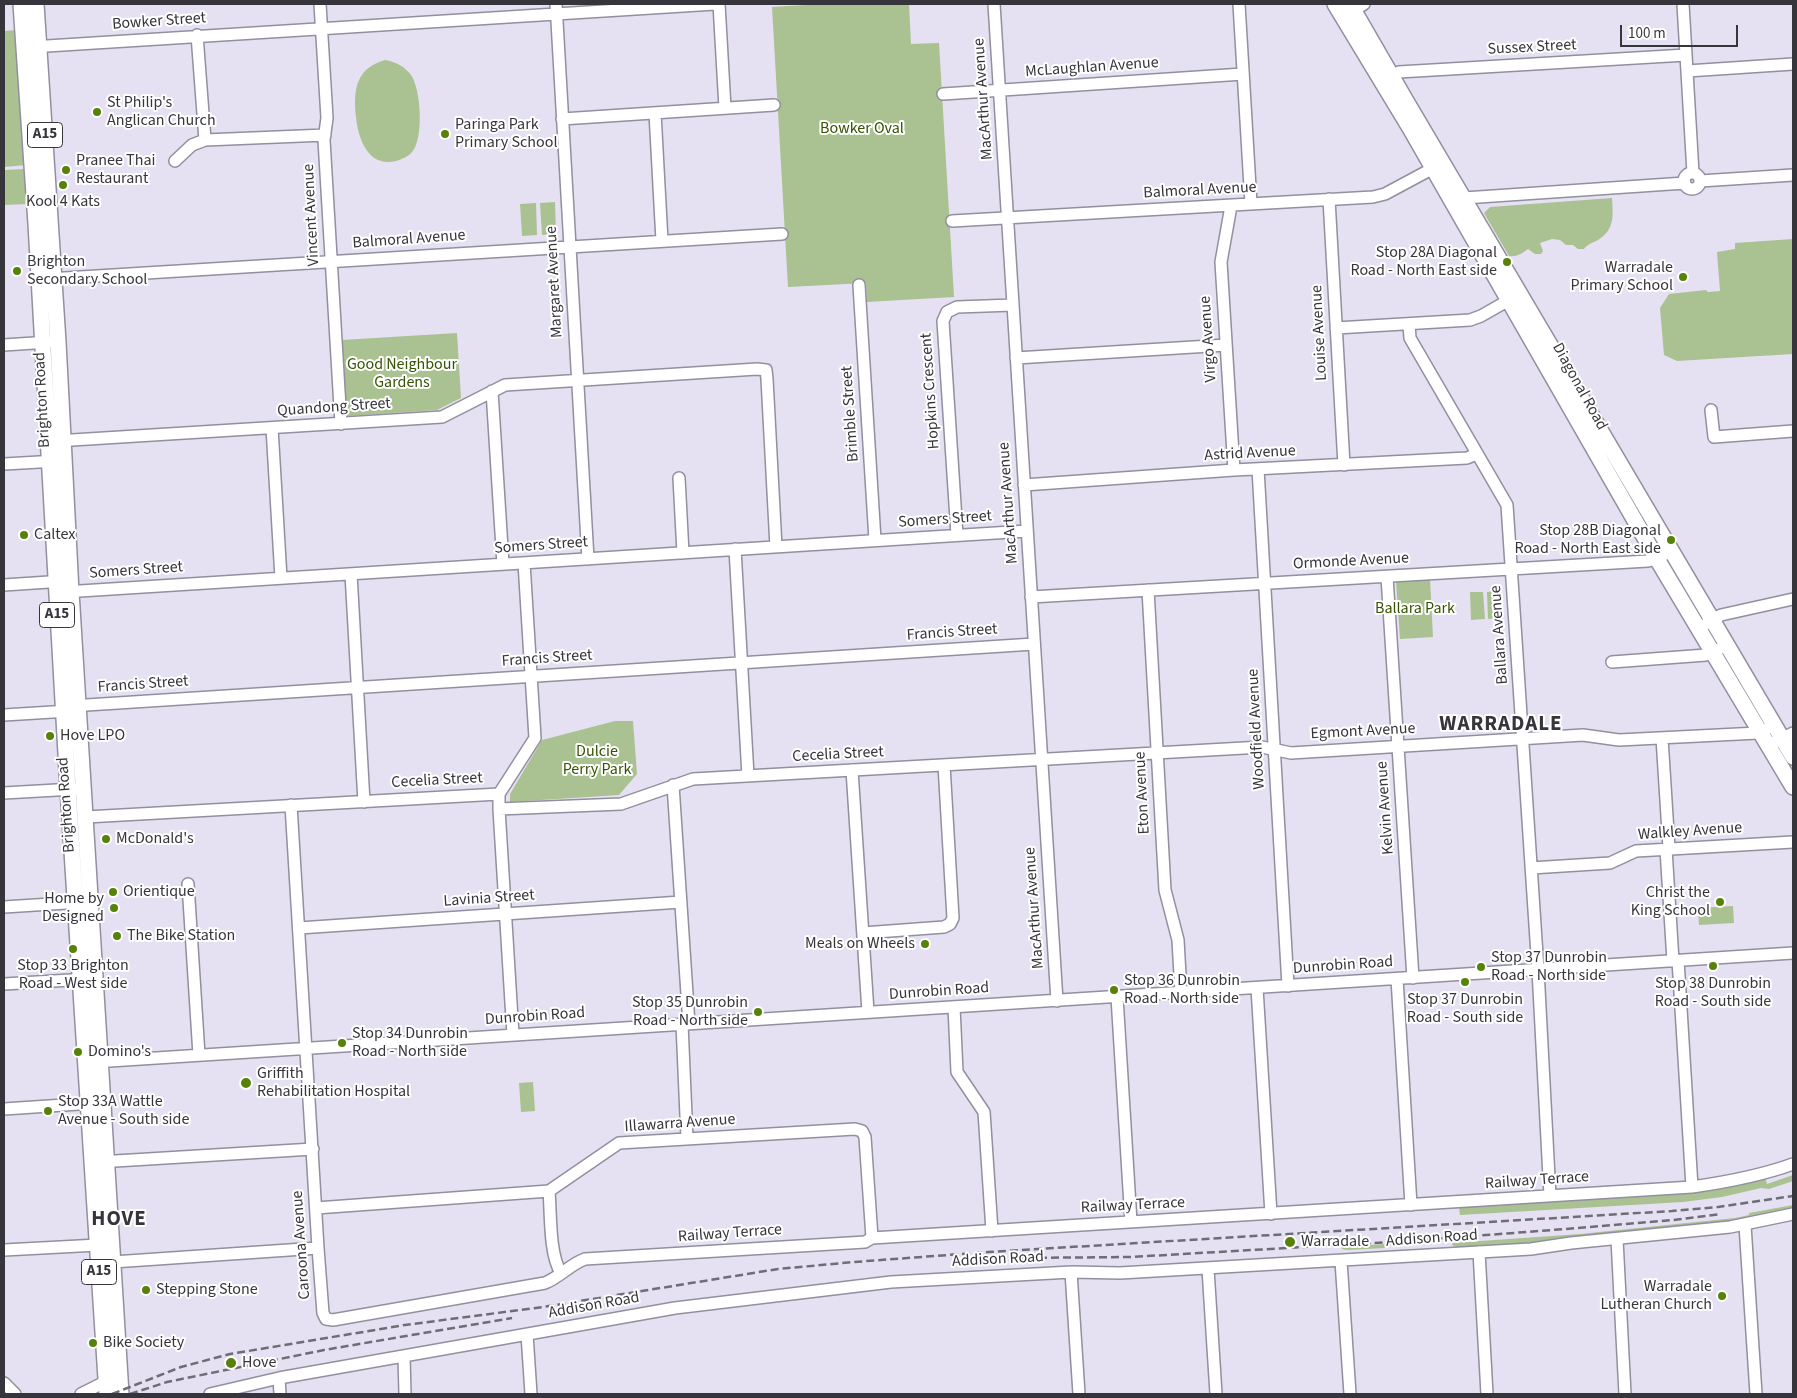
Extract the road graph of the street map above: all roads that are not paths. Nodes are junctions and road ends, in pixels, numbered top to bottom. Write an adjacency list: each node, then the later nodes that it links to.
1 (22, 4): 12 (main road, Brighton Road / A15)
2 (36, 4): 12 (main road, Brighton Road / A15)
3 (320, 4): 10 (street, Vincent Avenue)
4 (717, 4): 9 (street, Bowker Street); 21 (street)
5 (994, 4): 18 (street, MacArthur Avenue)
6 (1238, 4): 16 (street)
7 (1683, 4): 13 (street)
8 (1349, 8): 17 (main road, Diagonal Road)
9 (556, 9): 10 (street, Bowker Street); 23 (street, Margaret Avenue)
10 (322, 28): 11 (street, Bowker Street); 24 (street, Vincent Avenue)
11 (197, 35): 12 (street, Bowker Street); 25 (street)
12 (32, 47): 40 (main road, Brighton Road / A15); 41 (main road, Brighton Road / A15)
13 (1686, 55): 15 (street); 17 (street, Sussex Street)
14 (1793, 64): 15 (street)
15 (1687, 71): 29 (street)
16 (1243, 74): 18 (street, McLaughlan Avenue); 32 (street)
17 (1385, 77): 27 (main road, Diagonal Road)
18 (999, 91): 19 (street, McLaughlan Avenue); 34 (street, MacArthur Avenue)
19 (943, 94)
20 (774, 105): 21 (street)
21 (725, 108): 22 (street)
22 (655, 113): 23 (street); 37 (street)
23 (562, 119): 38 (street, Margaret Avenue)
24 (325, 135): 25 (street); 39 (street, Vincent Avenue)
25 (205, 140): 26 (street)
26 (175, 162)
27 (1438, 166): 30 (street, Balmoral Avenue); 31 (main road, Diagonal Road)
28 (1793, 175): 29 (street)
29 (1697, 177): 31 (street)
30 (1329, 199): 32 (street, Balmoral Avenue); 46 (street, Louise Avenue)
31 (1459, 201): 43 (main road, Diagonal Road)
32 (1251, 204): 33 (street, Balmoral Avenue)
33 (1231, 206): 34 (street, Balmoral Avenue); 50 (street, Virgo Avenue)
34 (1008, 218): 35 (street, Balmoral Avenue); 44 (street, MacArthur Avenue)
35 (952, 221)
36 (782, 234): 37 (street, Balmoral Avenue)
37 (662, 241): 38 (street, Balmoral Avenue)
38 (569, 247): 39 (street, Balmoral Avenue); 52 (street, Margaret Avenue)
39 (331, 262): 40 (street, Balmoral Avenue); 55 (street, Vincent Avenue)
40 (54, 279): 41 (street, Balmoral Avenue); 47 (main road, Brighton Road / A15)
41 (38, 280): 48 (main road, Brighton Road / A15)
42 (859, 285): 69 (street, Brimble Street)
43 (1514, 297): 45 (street); 73 (main road, Diagonal Road)
44 (1013, 305): 51 (street, MacArthur Avenue); 68 (street, Hopkins Crescent)
45 (1409, 324): 46 (street); 59 (street, Ballara Avenue)
46 (1336, 328): 62 (street, Louise Avenue)
47 (58, 342): 48 (street); 58 (main road, Brighton Road / A15)
48 (42, 343): 49 (street); 58 (main road, Brighton Road / A15)
49 (4, 345)
50 (1226, 345): 51 (street); 64 (street, Virgo Avenue)
51 (1016, 358): 66 (street, MacArthur Avenue)
52 (578, 382): 53 (street, Quandong Street); 70 (street, Quandong Street); 74 (street, Margaret Avenue)
53 (492, 391): 55 (street, Quandong Street); 76 (street)
54 (1711, 410): 57 (street)
55 (341, 424): 56 (street, Quandong Street)
56 (272, 428): 58 (street, Quandong Street); 80 (street)
57 (1793, 432)
58 (54, 441): 60 (main road, Brighton Road / A15)
59 (1477, 454): 62 (street, Astrid Avenue); 77 (street, Ballara Avenue)
60 (56, 461): 61 (street); 83 (main road, Brighton Road / A15)
61 (4, 464)
62 (1344, 465): 63 (street, Astrid Avenue)
63 (1258, 469): 64 (street, Astrid Avenue); 81 (street, Woodfield Avenue)
64 (1234, 470): 66 (street, Astrid Avenue)
65 (679, 478): 72 (street)
66 (1024, 485): 67 (street, MacArthur Avenue)
67 (1027, 531): 68 (street, Somers Street); 85 (street, MacArthur Avenue)
68 (957, 535): 69 (street, Somers Street)
69 (875, 540): 70 (street, Somers Street)
70 (776, 547): 71 (street, Somers Street)
71 (735, 549): 72 (street, Somers Street); 93 (street)
72 (683, 553): 74 (street, Somers Street)
73 (1664, 555): 77 (street, Ormonde Avenue); 87 (main road, Diagonal Road); 88 (main road, Diagonal Road)
74 (588, 559): 75 (street, Somers Street)
75 (524, 563): 76 (street, Somers Street); 94 (street)
76 (503, 564): 78 (street, Somers Street)
77 (1512, 570): 79 (street, Ormonde Avenue); 101 (street, Ballara Avenue)
78 (351, 574): 80 (street, Somers Street); 95 (street)
79 (1387, 577): 81 (street, Ormonde Avenue); 104 (street, Kelvin Avenue)
80 (281, 578): 83 (street, Somers Street)
81 (1264, 584): 84 (street, Ormonde Avenue); 105 (street, Woodfield Avenue)
82 (4, 585): 83 (street, Somers Street)
83 (63, 587): 96 (main road, Brighton Road / A15); 97 (main road, Brighton Road / A15)
84 (1148, 590): 85 (street, Ormonde Avenue); 106 (street, Eton Avenue)
85 (1032, 597): 89 (street, MacArthur Avenue)
86 (1793, 599): 87 (street)
87 (1712, 619): 88 (street); 90 (main road, Diagonal Road)
88 (1699, 628): 91 (main road, Diagonal Road)
89 (1034, 644): 93 (street, Francis Street); 108 (street, MacArthur Avenue)
90 (1726, 644): 91 (street); 99 (main road, Diagonal Road)
91 (1713, 652): 92 (street); 100 (main road, Diagonal Road)
92 (1612, 662)
93 (741, 663): 94 (street, Francis Street); 111 (street)
94 (532, 676): 95 (street, Francis Street); 117 (street)
95 (358, 687): 96 (street, Francis Street); 118 (street)
96 (78, 708): 97 (street, Francis Street); 114 (main road, Brighton Road / A15)
97 (63, 709): 98 (street, Francis Street); 115 (main road, Brighton Road / A15)
98 (4, 715)
99 (1774, 724): 100 (street, Egmont Avenue); 103 (main road, Diagonal Road)
100 (1761, 732): 102 (street, Egmont Avenue); 103 (main road, Diagonal Road)
101 (1522, 738): 102 (street, Egmont Avenue); 104 (street, Egmont Avenue); 124 (street, Ballara Avenue)
102 (1662, 738): 123 (street)
103 (1782, 739): 107 (main road, Diagonal Road); 113 (main road, Diagonal Road)
104 (1398, 746): 105 (street, Egmont Avenue); 136 (street, Kelvin Avenue)
105 (1274, 749): 106 (street, Egmont Avenue); 140 (street, Woodfield Avenue)
106 (1158, 754): 108 (street, Egmont Avenue); 142 (street, Eton Avenue)
107 (1793, 757)
108 (1042, 760): 109 (street, Cecelia Street); 144 (street, MacArthur Avenue)
109 (944, 765): 110 (street, Cecelia Street); 132 (street)
110 (852, 770): 111 (street, Cecelia Street); 132 (street)
111 (748, 776): 112 (street, Cecelia Street)
112 (674, 786): 120 (street, Cecelia Street); 128 (street)
113 (1793, 787)
114 (84, 788): 115 (street); 121 (main road, Brighton Road / A15)
115 (68, 789): 116 (street); 126 (main road, Brighton Road / A15)
116 (4, 793)
117 (499, 794): 118 (street, Cecelia Street); 120 (street, Cecelia Street)
118 (364, 802): 119 (street, Cecelia Street)
119 (291, 806): 121 (street, Cecelia Street); 131 (street, Caroona Avenue)
120 (499, 809): 130 (street)
121 (86, 817): 127 (main road, Brighton Road / A15)
122 (1793, 842): 123 (street, Walkley Avenue)
123 (1667, 848): 124 (street, Walkley Avenue); 134 (street)
124 (1531, 868): 135 (street, Ballara Avenue)
125 (188, 884): 150 (street)
126 (75, 902): 127 (street); 129 (street); 137 (main road, Brighton Road / A15)
127 (91, 902): 137 (main road, Brighton Road / A15)
128 (681, 902): 130 (street, Lavinia Street); 147 (street)
129 (4, 907)
130 (505, 914): 131 (street, Lavinia Street); 148 (street)
131 (299, 928): 149 (street, Caroona Avenue)
132 (862, 933): 146 (street)
133 (1793, 953): 134 (street, Dunrobin Road)
134 (1676, 960): 135 (street, Dunrobin Road); 158 (street)
135 (1538, 970): 136 (street, Dunrobin Road); 160 (street, Ballara Avenue)
136 (1413, 978): 138 (street, Dunrobin Road)
137 (88, 979): 139 (street); 151 (main road, Brighton Road / A15)
138 (1397, 979): 140 (street, Dunrobin Road); 161 (street)
139 (4, 984)
140 (1288, 986): 141 (street, Dunrobin Road)
141 (1257, 988): 142 (street, Dunrobin Road); 163 (street)
142 (1181, 993): 143 (street, Dunrobin Road)
143 (1117, 997): 144 (street, Dunrobin Road); 165 (street)
144 (1057, 1001): 145 (street, Dunrobin Road)
145 (954, 1007): 146 (street, Dunrobin Road); 167 (street)
146 (868, 1012): 147 (street, Dunrobin Road)
147 (685, 1024): 148 (street, Dunrobin Road); 154 (street)
148 (513, 1035): 149 (street, Dunrobin Road)
149 (307, 1048): 150 (street, Dunrobin Road); 155 (street, Caroona Avenue)
150 (199, 1055): 151 (street, Dunrobin Road)
151 (94, 1062): 152 (main road, Brighton Road / A15)
152 (96, 1103): 153 (street); 156 (main road, Brighton Road / A15)
153 (4, 1109)
154 (687, 1139): 159 (street, Illawarra Avenue); 168 (street, Illawarra Avenue)
155 (313, 1149): 156 (street); 162 (street, Caroona Avenue)
156 (99, 1162): 170 (main road, Brighton Road / A15); 175 (main road, Brighton Road / A15)
157 (1793, 1164): 158 (street, Railway Terrace)
158 (1692, 1186): 160 (street, Railway Terrace)
159 (549, 1191): 162 (street); 178 (street)
160 (1550, 1196): 161 (street, Railway Terrace)
161 (1411, 1205): 163 (street, Railway Terrace)
162 (316, 1208): 171 (street, Caroona Avenue)
163 (1271, 1214): 165 (street, Railway Terrace)
164 (1793, 1214): 166 (street, Addison Road)
165 (1131, 1222): 167 (street, Railway Terrace)
166 (1745, 1224): 169 (street, Addison Road); 197 (street)
167 (992, 1231): 168 (street, Railway Terrace)
168 (872, 1238): 178 (street, Railway Terrace)
169 (1618, 1239): 173 (street, Addison Road); 196 (street)
170 (98, 1245): 172 (street); 184 (main road, Brighton Road / A15)
171 (318, 1248): 175 (street); 178 (street, Caroona Avenue)
172 (4, 1250)
173 (1478, 1252): 174 (street, Addison Road); 195 (street)
174 (1342, 1261): 176 (street, Addison Road); 194 (street)
175 (112, 1262): 181 (main road, Brighton Road / A15)
176 (1208, 1268): 177 (street, Addison Road); 193 (street)
177 (1071, 1272): 179 (street, Addison Road); 192 (street)
178 (560, 1273)
179 (527, 1334): 180 (street, Addison Road); 191 (street)
180 (404, 1356): 182 (street, Addison Road); 190 (street)
181 (120, 1369): 184 (street); 187 (main road, Brighton Road / A15)
182 (279, 1378): 188 (street, Addison Road); 189 (street)
183 (4, 1383): 185 (street)
184 (106, 1388): 186 (street)
185 (15, 1394)
186 (81, 1394)
187 (121, 1394)
188 (210, 1394)
189 (280, 1394)
190 (405, 1394)
191 (531, 1394)
192 (1079, 1394)
193 (1216, 1394)
194 (1350, 1394)
195 (1487, 1394)
196 (1625, 1394)
197 (1756, 1394)

